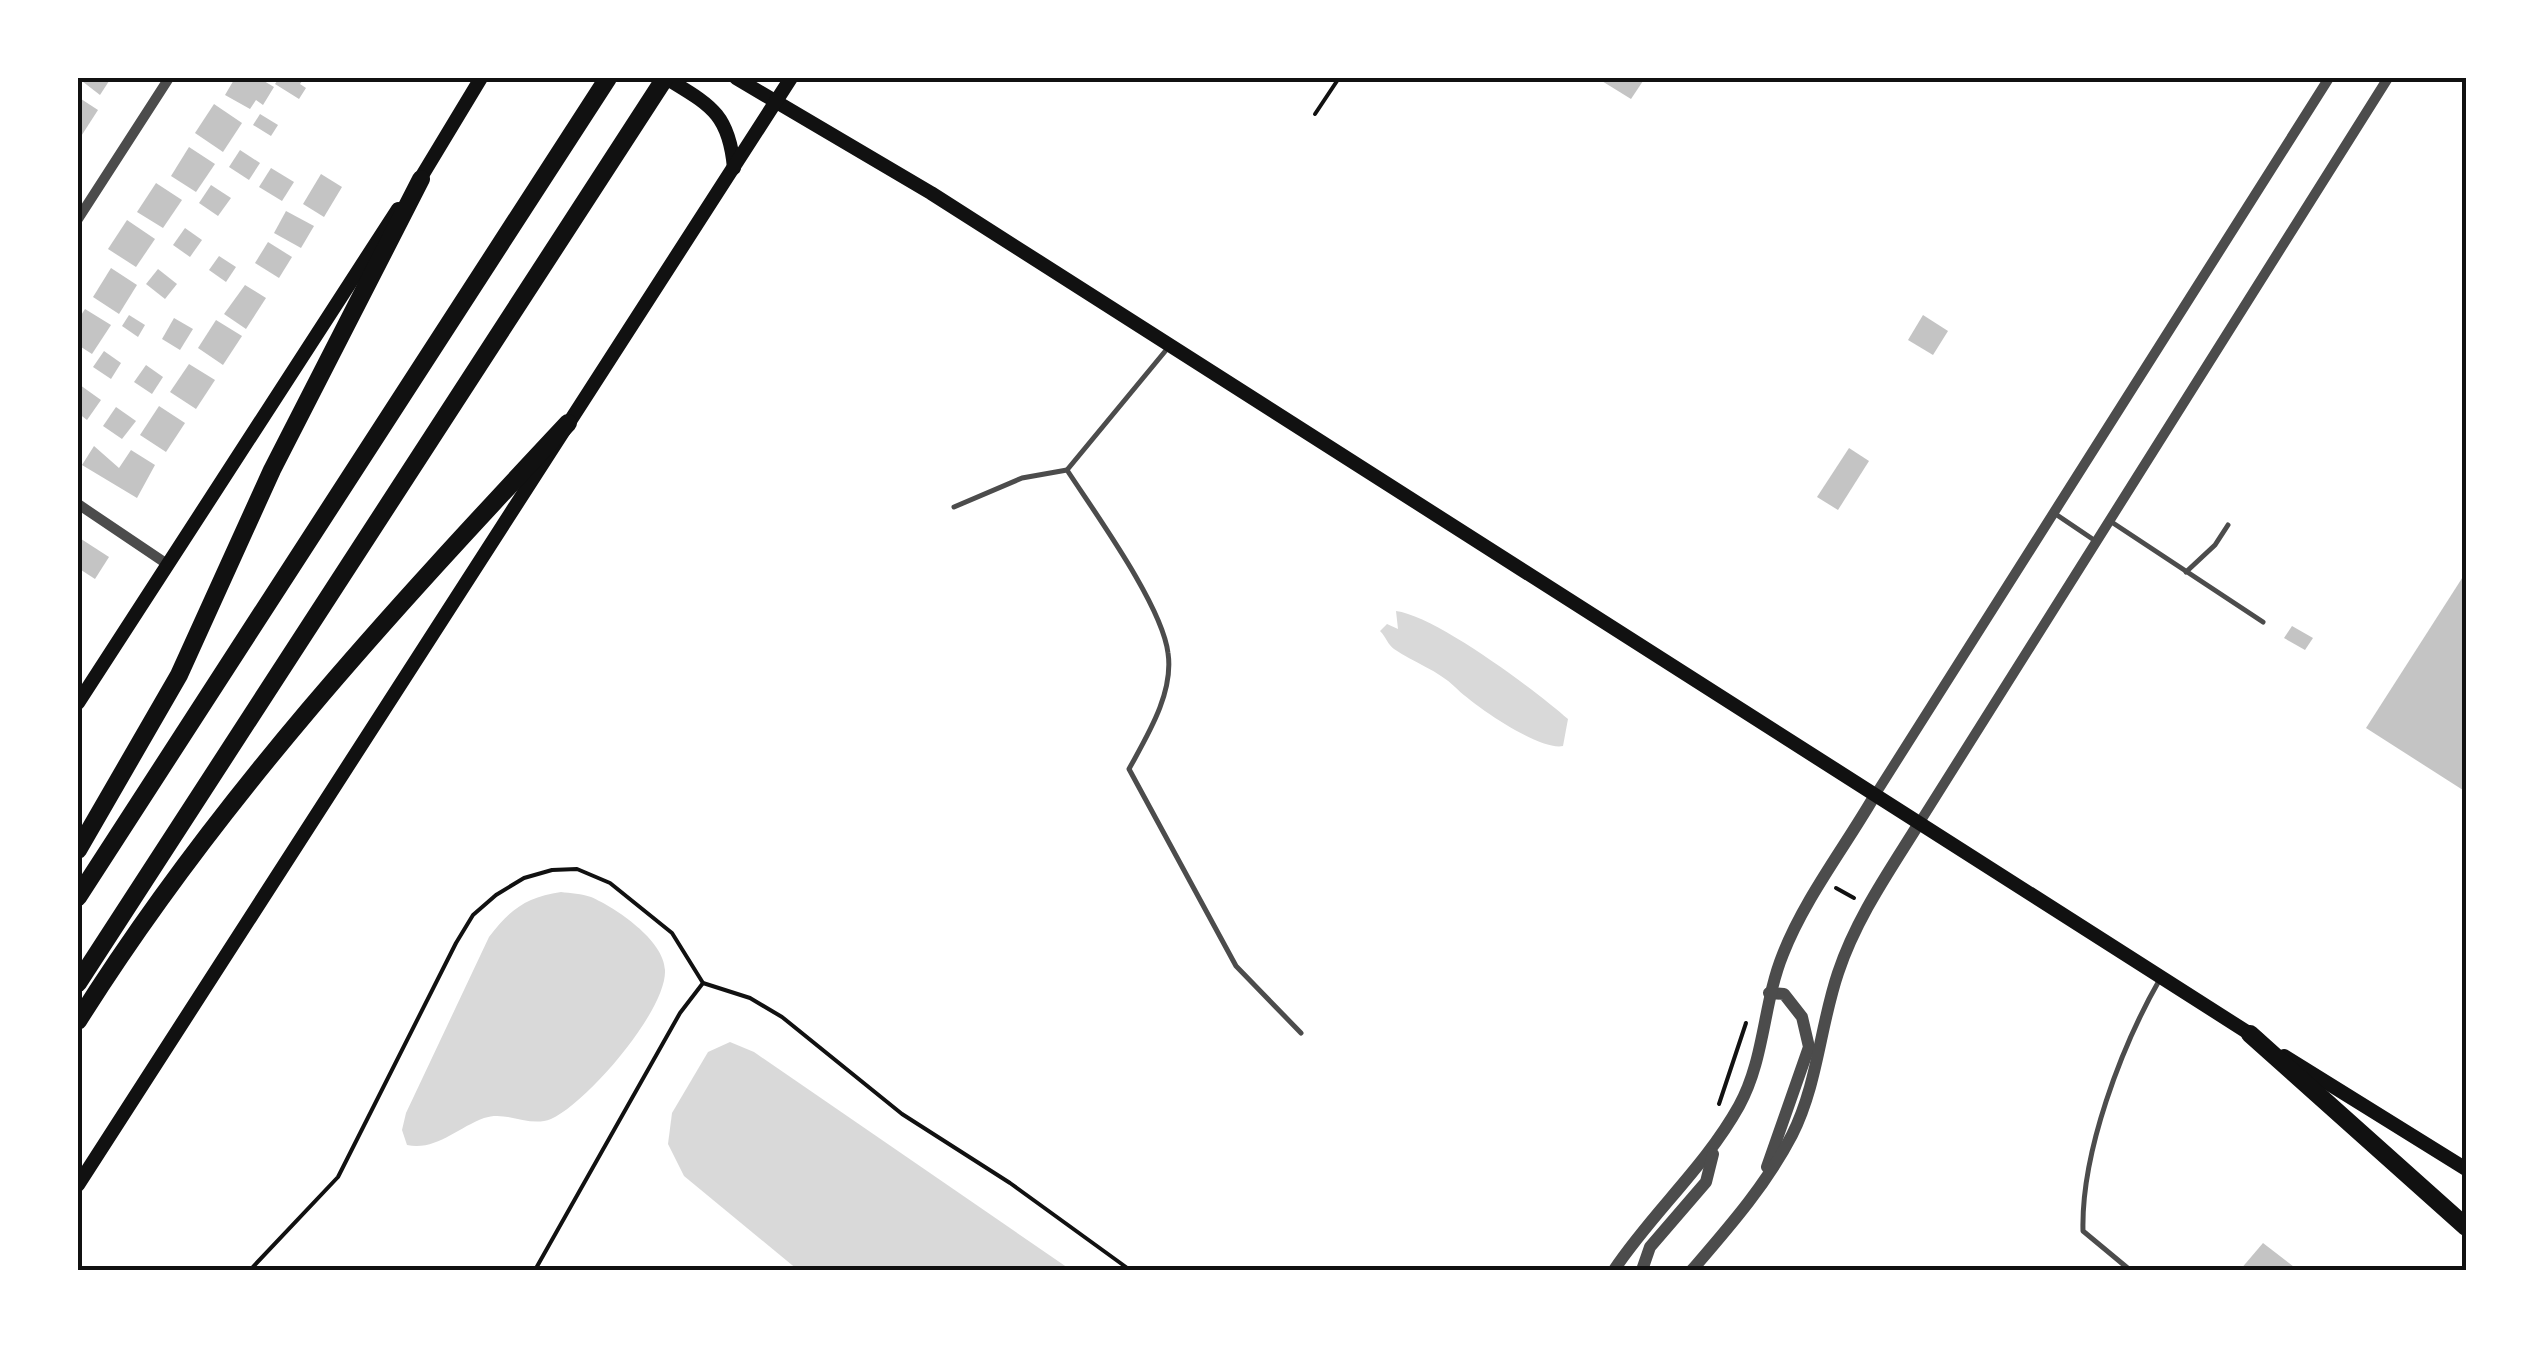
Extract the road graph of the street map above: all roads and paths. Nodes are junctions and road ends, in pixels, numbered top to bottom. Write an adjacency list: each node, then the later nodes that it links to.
1 (169, 78): 14 (street)
2 (608, 78): 32 (highway)
3 (666, 78): 12 (main road); 36 (highway)
4 (736, 78): 10 (main road)
5 (791, 78): 10 (main road)
6 (1339, 78): 11 (path)
7 (2329, 78): 20 (street)
8 (2388, 78): 21 (street)
9 (476, 79): 13 (main road)
10 (775, 103): 12 (main road); 15 (main road)
11 (1316, 114)
12 (734, 169): 16 (main road)
13 (421, 179): 24 (main road); 30 (highway)
14 (78, 219)
15 (1169, 346): 17 (lane); 28 (main road)
16 (568, 423): 39 (highway); 45 (main road)
17 (1067, 470): 19 (lane); 40 (lane)
18 (78, 504): 24 (street)
19 (954, 507)
20 (2054, 512): 23 (lane); 28 (street)
21 (2110, 521): 23 (street); 25 (lane)
22 (2228, 525): 25 (lane)
23 (2097, 542): 29 (street)
24 (167, 564): 27 (main road)
25 (2186, 572): 26 (lane)
26 (2263, 622)
27 (78, 703)
28 (1876, 796): 29 (main road); 31 (street)
29 (1918, 824): 33 (street); 34 (main road)
30 (78, 850)
31 (1824, 881): 33 (path); 37 (street)
32 (78, 896)
33 (1867, 906): 46 (street)
34 (2161, 978): 41 (main road); 54 (lane)
35 (703, 982): 48 (path); 49 (path); 50 (path)
36 (78, 983)
37 (1769, 993): 43 (street); 46 (street)
38 (1748, 1016): 42 (path)
39 (78, 1022)
40 (1302, 1033)
41 (2250, 1034): 44 (main road); 47 (highway)
42 (1714, 1115)
43 (1715, 1147): 51 (street); 52 (street)
44 (2466, 1169)
45 (78, 1185)
46 (1760, 1189): 53 (street)
47 (2466, 1227)
48 (250, 1270)
49 (535, 1270)
50 (1130, 1270)
51 (1614, 1270)
52 (1642, 1270)
53 (1692, 1270)
54 (2130, 1270)

